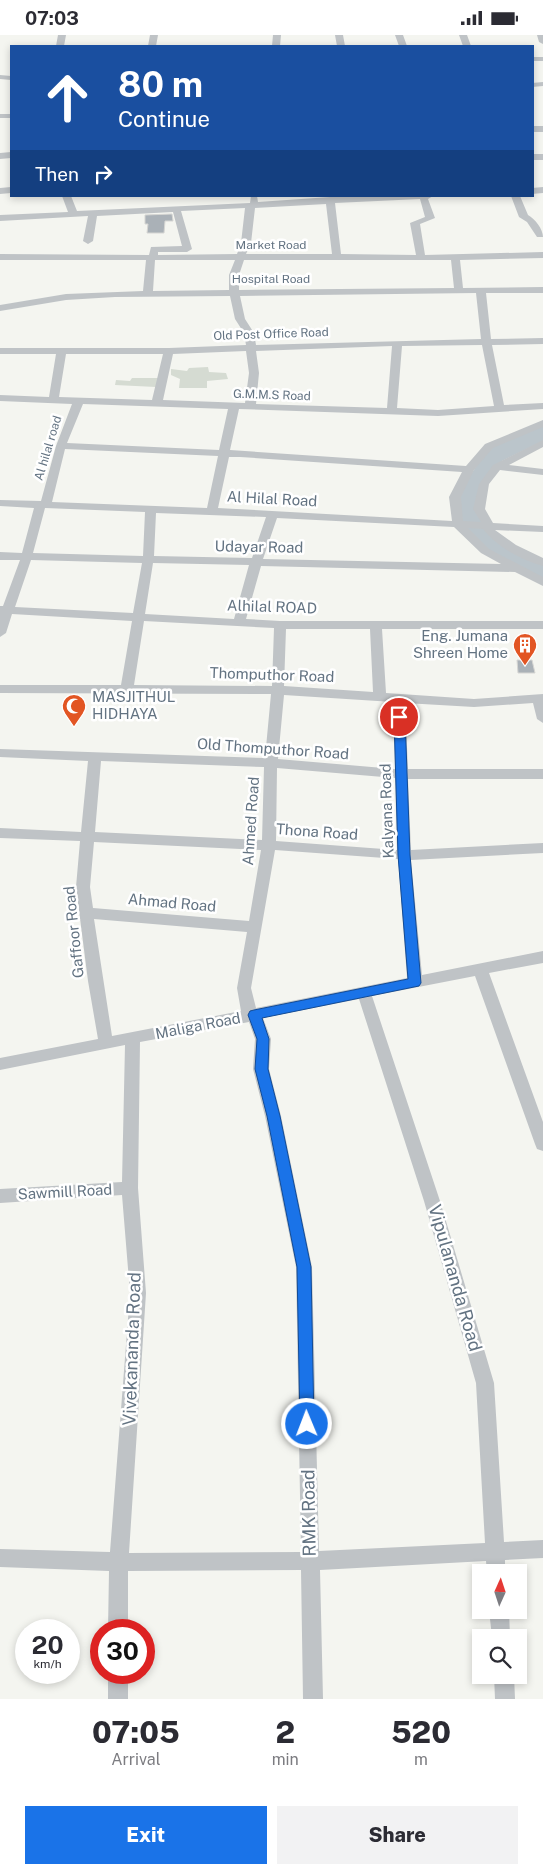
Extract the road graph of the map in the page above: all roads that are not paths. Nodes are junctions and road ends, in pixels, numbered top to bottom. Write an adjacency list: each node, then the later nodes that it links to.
1 (541, 35): 2 (street)
2 (543, 42)
3 (66, 197): 11 (street)
4 (400, 197): 8 (street)
5 (423, 197): 19 (street)
6 (516, 197): 13 (street)
7 (254, 200): 8 (street); 9 (street); 17 (street)
8 (330, 200): 18 (street)
9 (171, 206): 10 (street); 21 (street)
10 (93, 212): 11 (street); 14 (street)
11 (73, 213): 12 (street)
12 (0, 218)
13 (540, 235)
14 (88, 241)
15 (543, 255): 20 (street, Market Road)
16 (0, 257): 21 (street, Market Road)
17 (240, 257): 18 (street, Market Road); 21 (street, Market Road); 25 (street)
18 (337, 257): 19 (street, Market Road)
19 (421, 258): 20 (street, Market Road)
20 (455, 258): 22 (street)
21 (152, 259): 26 (street)
22 (459, 291): 23 (street, Hospital Road); 25 (street, Hospital Road)
23 (481, 291): 24 (street, Hospital Road); 28 (street)
24 (543, 291)
25 (234, 292): 26 (street, Hospital Road); 31 (street)
26 (148, 293): 27 (street, Hospital Road)
27 (0, 307)
28 (486, 341): 29 (street, Old Post Office Road); 30 (street, Old Post Office Road); 42 (street)
29 (543, 341)
30 (397, 343): 31 (street, Old Post Office Road); 43 (street)
31 (251, 347): 33 (street, Old Post Office Road); 41 (street)
32 (0, 351): 34 (street, Old Post Office Road)
33 (169, 351): 34 (street, Old Post Office Road); 38 (street)
34 (61, 352): 36 (street)
35 (0, 398): 36 (street, G.M.M.S Road)
36 (54, 399): 37 (street, G.M.M.S Road)
37 (79, 400): 38 (street, G.M.M.S Road); 46 (street, Al hilal road)
38 (157, 403): 39 (street, G.M.M.S Road)
39 (234, 406): 41 (street, G.M.M.S Road); 47 (street)
40 (543, 406): 42 (street, G.M.M.S Road)
41 (250, 407): 43 (street, G.M.M.S Road)
42 (500, 410): 43 (street, G.M.M.S Road)
43 (392, 412)
44 (543, 423): 49 (street)
45 (543, 443): 48 (street)
46 (61, 446): 47 (street); 52 (street, Al hilal road)
47 (223, 453): 49 (street); 54 (street)
48 (497, 467): 50 (street); 57 (street)
49 (469, 469): 56 (street)
50 (543, 472)
51 (0, 503): 52 (street, Al Hilal Road)
52 (43, 505): 53 (street, Al Hilal Road); 60 (street, Al hilal road)
53 (151, 509): 54 (street, Al Hilal Road); 61 (street)
54 (212, 511): 55 (street, Al Hilal Road)
55 (273, 514): 56 (street, Al Hilal Road); 62 (street)
56 (458, 525): 57 (street, Al Hilal Road); 64 (street)
57 (487, 526): 58 (street, Al Hilal Road); 63 (street)
58 (543, 529)
59 (0, 556): 60 (street, Udayar Road)
60 (26, 558): 61 (street, Udayar Road); 66 (street, Al hilal road)
61 (148, 560): 62 (street, Udayar Road); 67 (street)
62 (256, 562): 64 (street, Udayar Road); 68 (street)
63 (543, 562)
64 (517, 568): 65 (street)
65 (543, 582)
66 (4, 610): 67 (street, Alhilal ROAD); 72 (street, Al hilal road)
67 (140, 617): 68 (street, Alhilal ROAD); 73 (street)
68 (239, 622): 69 (street, Alhilal ROAD)
69 (280, 625): 71 (street, Alhilal ROAD); 75 (street, Ahmed Road)
70 (543, 625): 71 (street, Alhilal ROAD)
71 (376, 626): 76 (street)
72 (0, 633)
73 (127, 688): 74 (street, Thomputhor Road); 75 (street, Thomputhor Road)
74 (0, 689)
75 (278, 689): 76 (street, Thomputhor Road); 82 (street, Ahmed Road)
76 (380, 697): 77 (street, Thomputhor Road)
77 (399, 698): 78 (street, Thomputhor Road); 83 (street, Kalyana Road)
78 (540, 699): 79 (street)
79 (543, 719)
80 (0, 753): 81 (street, Old Thomputhor Road)
81 (95, 756): 82 (street, Old Thomputhor Road); 86 (street, Gaffoor Road)
82 (271, 763): 83 (street, Old Thomputhor Road); 87 (street, Ahmed Road)
83 (402, 774): 84 (street, Old Thomputhor Road); 89 (street, Kalyana Road)
84 (543, 774)
85 (0, 833): 86 (street, Thona Road)
86 (89, 837): 87 (street, Thona Road); 90 (street, Gaffoor Road)
87 (269, 845): 89 (street, Thona Road); 91 (street, Ahmed Road)
88 (543, 848): 89 (street, Thona Road)
89 (404, 855): 94 (street, Kalyana Road)
90 (87, 913): 91 (street, Ahmad Road); 99 (street, Gaffoor Road)
91 (255, 927): 95 (street, Ahmed Road)
92 (543, 957): 93 (street, Maliga Road)
93 (480, 969): 94 (street, Maliga Road); 101 (street)
94 (414, 983): 96 (street, Maliga Road)
95 (244, 988): 97 (street, RMK Road)
96 (364, 993): 97 (street, Maliga Road); 106 (street, Vipulananda Road)
97 (252, 1015): 98 (street, Maliga Road); 108 (street, RMK Road)
98 (133, 1039): 99 (street, Maliga Road); 103 (street, Vivekananda Road)
99 (106, 1043): 100 (street, Maliga Road)
100 (0, 1064)
101 (536, 1106): 102 (street)
102 (543, 1144)
103 (130, 1188): 104 (street, Sawmill Road); 109 (street, Vivekananda Road)
104 (0, 1196)
105 (543, 1549): 106 (street)
106 (495, 1551): 108 (street); 110 (street, Vipulananda Road)
107 (0, 1558): 109 (street)
108 (310, 1561): 109 (street); 115 (street, RMK Road)
109 (118, 1562): 111 (street, Vivekananda Road)
110 (496, 1564)
111 (118, 1619)
112 (118, 1684): 114 (street)
113 (504, 1684): 116 (street)
114 (118, 1699)
115 (313, 1699)
116 (505, 1699)

